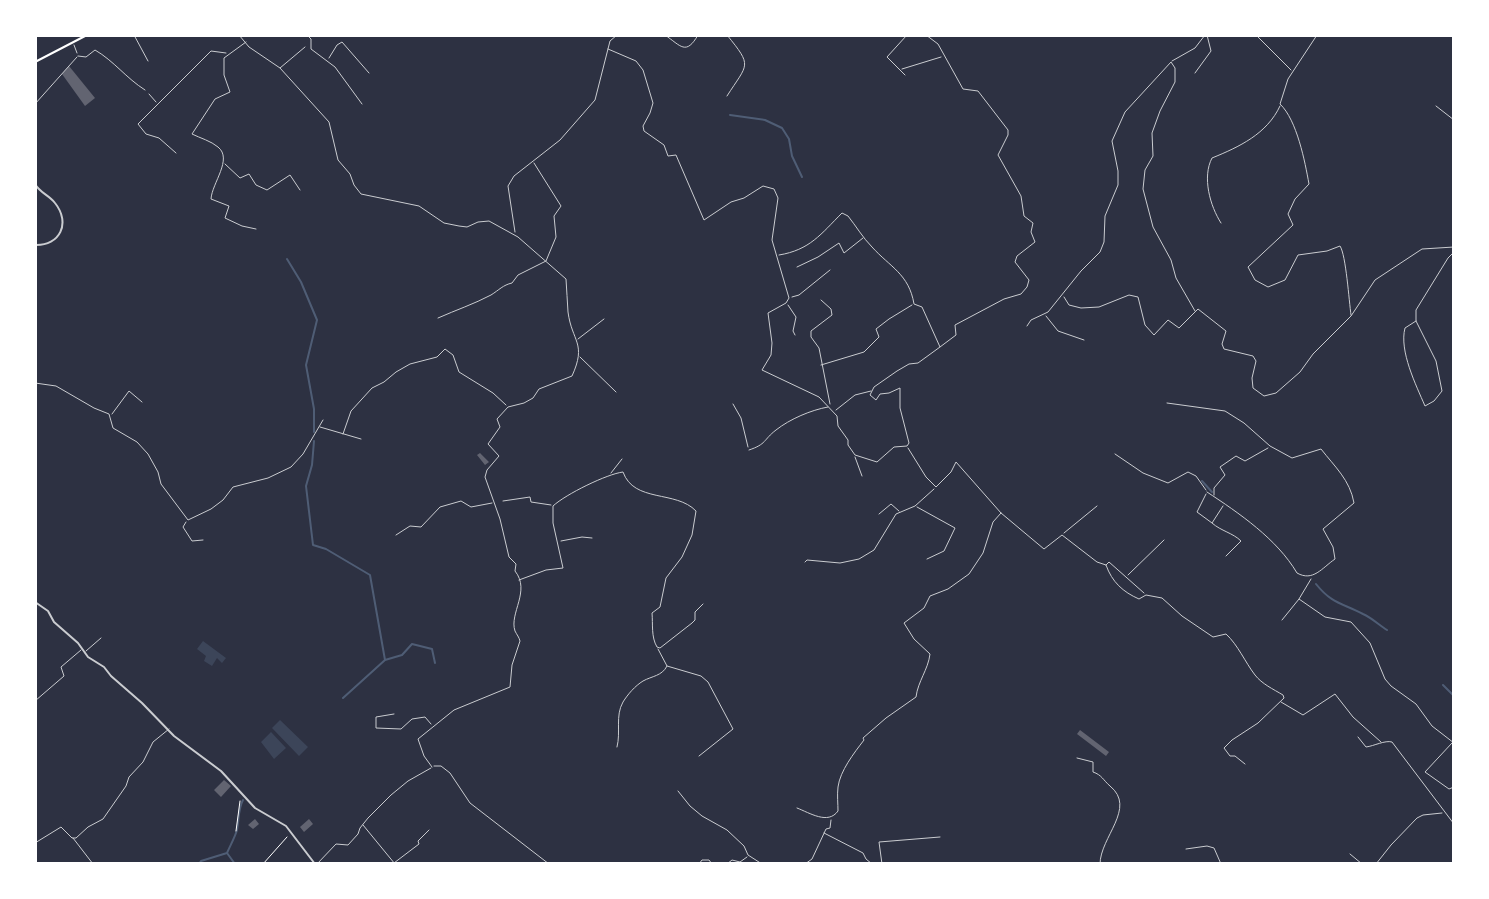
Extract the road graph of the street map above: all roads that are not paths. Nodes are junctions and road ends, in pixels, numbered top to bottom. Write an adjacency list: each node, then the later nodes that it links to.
1 (87, 35): 15 (main road)
2 (134, 35): 25 (street)
3 (239, 35): 18 (street)
4 (307, 35): 16 (street)
5 (315, 35): 16 (street)
6 (617, 35): 20 (street)
7 (665, 35): 8 (street)
8 (698, 35)
9 (727, 35): 36 (street)
10 (907, 35): 29 (street)
11 (926, 35): 23 (street)
12 (1206, 35): 27 (street); 32 (street)
13 (1256, 35): 30 (street)
14 (1317, 35): 30 (street)
15 (82, 36): 17 (main road)
16 (311, 38): 24 (street)
17 (73, 42): 22 (street); 26 (main road)
18 (246, 43): 21 (street); 28 (street)
19 (304, 47): 28 (street)
20 (608, 49): 44 (street); 55 (street)
21 (229, 53): 37 (street); 45 (street)
22 (78, 56): 34 (street); 38 (street)
23 (944, 56): 29 (street); 74 (street)
24 (328, 60): 31 (street); 39 (street)
25 (148, 61)
26 (35, 62)
27 (1171, 62): 59 (street); 64 (street)
28 (280, 68): 50 (street)
29 (900, 70): 33 (street)
30 (1292, 71): 40 (street)
31 (369, 72)
32 (1195, 73)
33 (905, 75)
34 (145, 90)
35 (149, 94): 37 (street)
36 (727, 96)
37 (158, 103): 43 (street)
38 (35, 104)
39 (362, 104)
40 (1280, 104): 48 (street); 66 (street)
41 (1436, 106): 42 (street)
42 (1454, 120)
43 (176, 153)
44 (534, 161): 50 (street); 56 (street)
45 (223, 163): 47 (street); 49 (street)
46 (35, 184): 52 (street)
47 (300, 190)
48 (1221, 223)
49 (256, 229)
50 (515, 235): 56 (street)
51 (864, 237): 55 (street); 57 (street); 63 (street)
52 (35, 245)
53 (1454, 247): 66 (street)
54 (1454, 252): 69 (street)
55 (777, 256): 60 (street)
56 (546, 261): 67 (street); 72 (street)
57 (797, 267)
58 (830, 270): 60 (street)
59 (1062, 295): 64 (street); 65 (street)
60 (789, 298): 62 (street)
61 (821, 300): 76 (street)
62 (786, 303): 71 (street); 84 (street)
63 (914, 304): 74 (street); 76 (street)
64 (1195, 311): 66 (street)
65 (1045, 314): 70 (street); 73 (street)
66 (1351, 316)
67 (438, 318)
68 (604, 319): 72 (street)
69 (1416, 321): 69 (street)
70 (1027, 326)
71 (796, 335)
72 (577, 340): 75 (street)
73 (1084, 340)
74 (940, 347): 78 (street)
75 (580, 357): 79 (street); 83 (street)
76 (821, 365): 84 (street)
77 (35, 383): 86 (street)
78 (872, 391): 85 (street); 91 (street)
79 (616, 392)
80 (142, 401): 86 (street)
81 (1167, 403): 92 (street)
82 (733, 404): 93 (street)
83 (508, 407): 89 (street); 104 (street)
84 (830, 407): 85 (street); 93 (street)
85 (834, 412): 95 (street)
86 (109, 414): 112 (street)
87 (323, 420): 88 (street)
88 (319, 427): 89 (street); 112 (street)
89 (343, 434): 90 (street)
90 (361, 439)
91 (907, 446): 95 (street); 100 (street)
92 (1270, 446): 102 (street); 125 (street)
93 (749, 450): 96 (street)
94 (1115, 454): 101 (street)
95 (855, 455): 99 (street)
96 (750, 456)
97 (622, 459): 98 (street)
98 (610, 475): 106 (street); 133 (street)
99 (862, 476)
100 (936, 487): 107 (street); 110 (street)
101 (1207, 492): 102 (street); 113 (street)
102 (1214, 496): 105 (street)
103 (503, 501): 106 (street)
104 (495, 503): 114 (street); 126 (street)
105 (1225, 504): 113 (street); 125 (street)
106 (553, 506): 119 (street)
107 (915, 506): 109 (street); 121 (street)
108 (1097, 506): 115 (street)
109 (900, 513): 111 (street); 122 (street)
110 (1001, 513): 115 (street); 156 (street)
111 (879, 514)
112 (187, 520): 117 (street)
113 (1212, 523): 120 (street)
114 (396, 535)
115 (1062, 535): 123 (street)
116 (593, 538): 119 (street)
117 (203, 540)
118 (1164, 540): 124 (street)
119 (559, 542): 126 (street)
120 (1226, 556)
121 (927, 559)
122 (805, 562)
123 (1106, 565): 124 (street); 127 (street)
124 (1126, 577): 127 (street)
125 (1312, 577): 128 (street)
126 (519, 580): 142 (street)
127 (1146, 594): 139 (street)
128 (1299, 599): 131 (street); 145 (street)
129 (35, 602): 134 (street)
130 (703, 604): 133 (street)
131 (1282, 620)
132 (101, 638): 135 (street)
133 (657, 647): 136 (street)
134 (83, 648): 135 (street); 138 (street)
135 (86, 652): 143 (street)
136 (667, 666): 147 (street); 148 (street)
137 (1319, 698): 140 (street)
138 (35, 702)
139 (1281, 702): 140 (street); 150 (street)
140 (1322, 702): 146 (street)
141 (394, 714): 142 (street)
142 (433, 726): 151 (street)
143 (169, 729): 162 (street); 170 (street)
144 (1358, 737): 146 (street)
145 (1453, 743): 152 (street)
146 (1383, 744): 155 (street)
147 (617, 747)
148 (699, 756)
149 (1077, 758): 180 (street)
150 (1245, 764)
151 (432, 766): 157 (street); 172 (street)
152 (1454, 787)
153 (678, 791): 166 (street)
154 (797, 808): 156 (street)
155 (1444, 813): 158 (street); 183 (street)
156 (831, 817): 177 (street)
157 (363, 824): 170 (street); 171 (street)
158 (1454, 824)
159 (429, 830): 171 (street)
160 (824, 833): 178 (street)
161 (940, 837): 179 (street)
162 (72, 838): 163 (street); 167 (street)
163 (35, 843)
164 (1186, 849): 181 (street)
165 (1350, 854): 182 (street)
166 (748, 855): 175 (street); 176 (street)
167 (93, 864)
168 (116, 864): 169 (street)
169 (120, 864)
170 (316, 864)
171 (394, 864)
172 (549, 864)
173 (699, 864): 174 (street)
174 (712, 864)
175 (727, 864)
176 (797, 864)
177 (805, 864)
178 (872, 864)
179 (883, 864)
180 (1100, 864)
181 (1221, 864)
182 (1362, 864)
183 (1376, 864)

